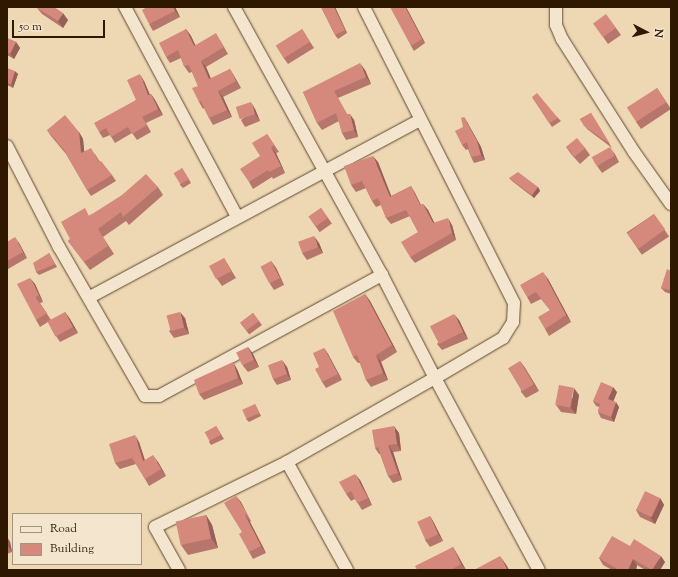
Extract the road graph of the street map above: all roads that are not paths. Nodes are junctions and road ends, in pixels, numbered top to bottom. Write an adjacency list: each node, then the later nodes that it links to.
1 (125, 7): 9 (street)
2 (234, 7): 7 (street)
3 (364, 7): 5 (street)
4 (556, 7): 8 (street)
5 (420, 120): 7 (street); 12 (street)
6 (7, 146): 11 (street)
7 (324, 172): 9 (street); 10 (street)
8 (671, 204)
9 (237, 217): 11 (street)
10 (382, 274): 11 (street); 12 (street)
11 (90, 297)
12 (434, 378): 13 (street); 16 (street)
13 (287, 462): 14 (street); 15 (street)
14 (179, 570)
15 (347, 570)
16 (539, 570)

